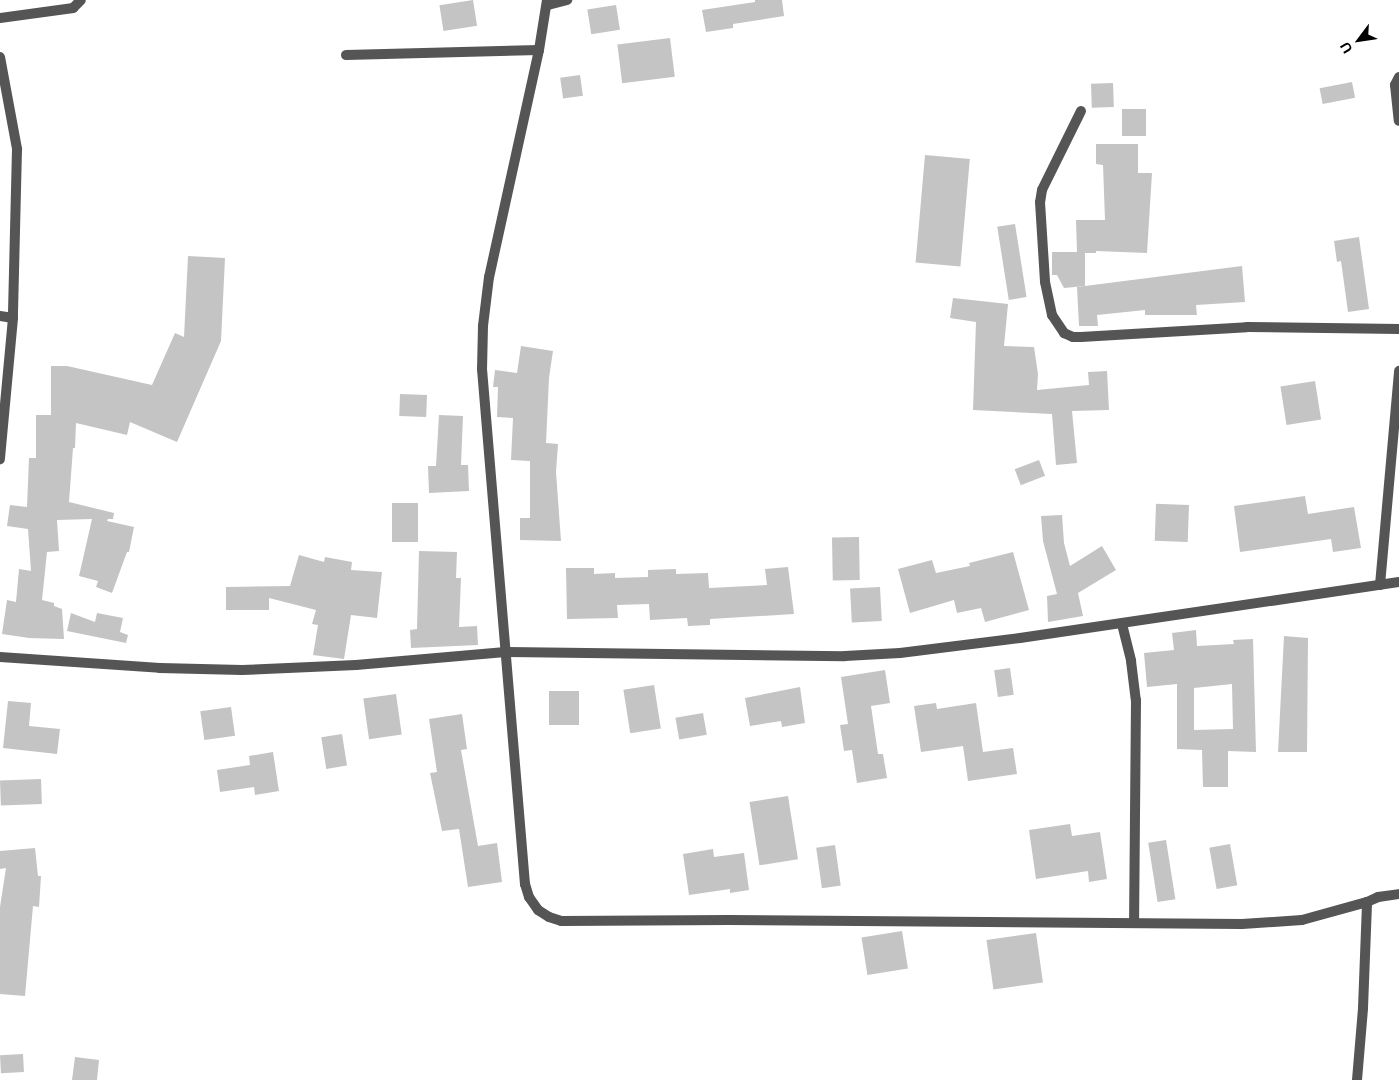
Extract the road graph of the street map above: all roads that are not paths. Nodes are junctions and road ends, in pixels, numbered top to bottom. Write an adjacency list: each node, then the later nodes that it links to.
1 (81, 0): 4 (street)
2 (567, 0): 3 (street)
3 (548, 2): 5 (street)
4 (0, 18)
5 (540, 50): 6 (street); 20 (street)
6 (346, 56)
7 (0, 57): 9 (street)
8 (1399, 77): 11 (street)
9 (2, 79): 13 (street)
10 (1081, 111): 14 (street)
11 (1399, 121)
12 (0, 316): 13 (street)
13 (13, 318): 16 (street)
14 (1399, 329)
15 (1399, 371): 18 (street)
16 (0, 459)
17 (1399, 582): 18 (street)
18 (1380, 585): 19 (street)
19 (1122, 624): 20 (street); 24 (street)
20 (505, 652): 21 (street); 24 (street)
21 (0, 657)
22 (1399, 894): 23 (street)
23 (1367, 902): 24 (street); 25 (street)
24 (1134, 923)
25 (1356, 1080)

